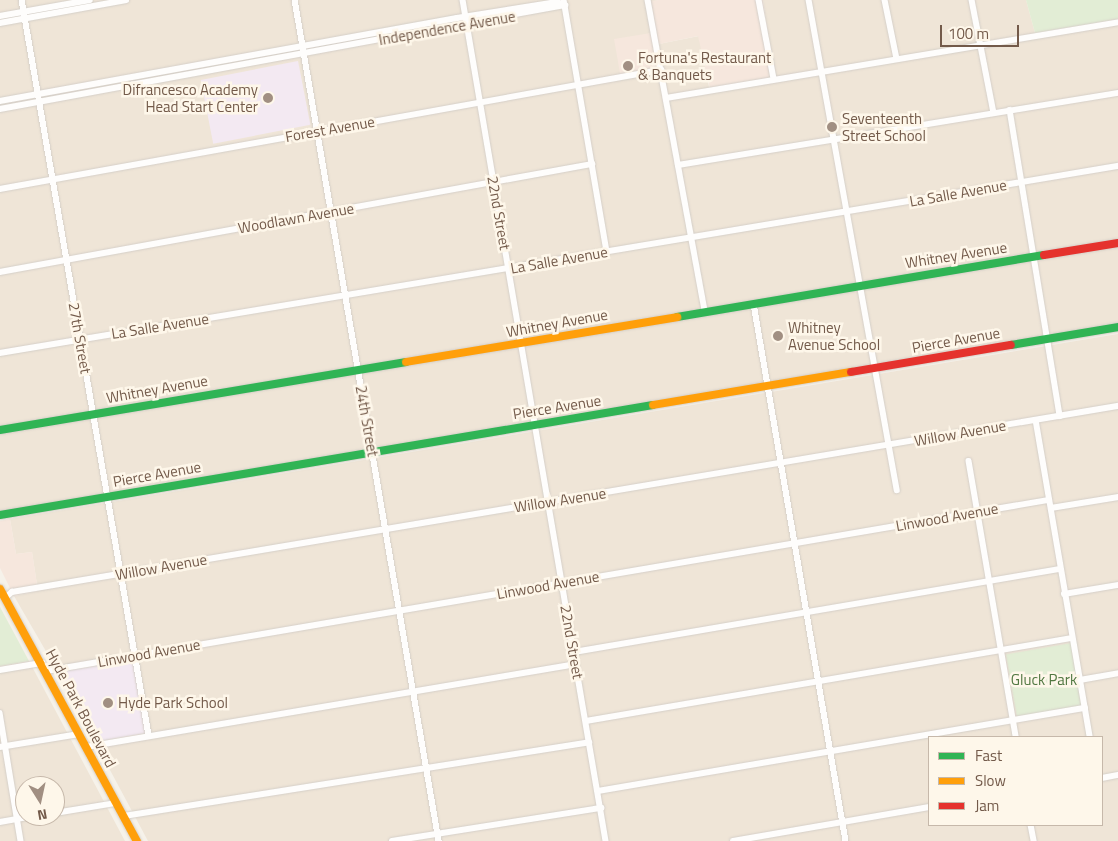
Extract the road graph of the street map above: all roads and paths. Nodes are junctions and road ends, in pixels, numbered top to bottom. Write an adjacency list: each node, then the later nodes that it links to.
1 (22, 0): 12 (street, 27th Street)
2 (90, 0): 12 (street)
3 (126, 0): 12 (street)
4 (295, 0): 19 (street, 24th Street)
5 (463, 0): 14 (street, 22nd Street)
6 (648, 0): 22 (street)
7 (759, 0): 24 (street)
8 (809, 0): 23 (street)
9 (885, 0): 21 (street)
10 (972, 0): 18 (street)
11 (564, 2): 14 (street, Independence Avenue); 17 (street, Independence Avenue); 25 (street)
12 (24, 15): 13 (street); 16 (street); 27 (street, 27th Street)
13 (0, 16)
14 (466, 17): 17 (street, 22nd Street); 19 (street, Independence Avenue)
15 (1118, 22): 18 (street)
16 (0, 23)
17 (468, 24): 20 (street, Independence Avenue); 31 (street, 22nd Street)
18 (980, 45): 21 (street); 34 (street)
19 (303, 47): 20 (street, 24th Street); 27 (street, Independence Avenue)
20 (304, 54): 30 (street, Independence Avenue); 35 (street, 24th Street)
21 (896, 59): 23 (street)
22 (661, 70): 25 (street, Forest Avenue); 28 (street)
23 (822, 71): 24 (street); 36 (street)
24 (774, 79): 28 (street)
25 (578, 84): 31 (street, Forest Avenue); 37 (street)
26 (1118, 93): 33 (street)
27 (38, 94): 29 (street, Independence Avenue); 30 (street, 27th Street)
28 (666, 98): 38 (street)
29 (0, 101)
30 (39, 102): 32 (street, Independence Avenue); 40 (street, 27th Street)
31 (481, 102): 35 (street, Forest Avenue); 41 (street, 22nd Street)
32 (0, 109)
33 (1010, 110): 34 (street); 42 (street)
34 (994, 113): 36 (street)
35 (317, 132): 40 (street, Forest Avenue); 44 (street, 24th Street)
36 (836, 140): 38 (street); 45 (street)
37 (592, 164): 41 (street, Woodlawn Avenue); 48 (street)
38 (678, 166): 46 (street)
39 (1118, 166): 42 (street, La Salle Avenue)
40 (52, 179): 43 (street, Forest Avenue); 50 (street, 27th Street)
41 (494, 182): 44 (street, Woodlawn Avenue); 51 (street, 22nd Street)
42 (1022, 182): 45 (street, La Salle Avenue); 49 (street)
43 (0, 188)
44 (331, 211): 50 (street, Woodlawn Avenue); 54 (street, 24th Street)
45 (849, 211): 46 (street, La Salle Avenue); 53 (street)
46 (692, 237): 48 (street, La Salle Avenue); 56 (street)
47 (1118, 243): 49 (street, Whitney Avenue)
48 (607, 252): 51 (street, La Salle Avenue)
49 (1033, 256): 53 (street, Whitney Avenue); 58 (street)
50 (66, 260): 52 (street, Woodlawn Avenue); 59 (street, 27th Street)
51 (509, 268): 54 (street, La Salle Avenue); 60 (street, 22nd Street)
52 (0, 272)
53 (862, 285): 55 (street, Whitney Avenue); 62 (street)
54 (345, 295): 59 (street, La Salle Avenue); 63 (street, 24th Street)
55 (754, 304): 56 (street, Whitney Avenue); 64 (street)
56 (705, 311): 60 (street, Whitney Avenue)
57 (1118, 327): 58 (street, Pierce Avenue)
58 (1048, 338): 62 (street, Pierce Avenue); 67 (street)
59 (80, 339): 61 (street, La Salle Avenue); 66 (street, 27th Street)
60 (521, 343): 63 (street, Whitney Avenue); 69 (street, 22nd Street)
61 (0, 353)
62 (876, 368): 64 (street, Pierce Avenue); 71 (street)
63 (358, 370): 66 (street, Whitney Avenue); 72 (street, 24th Street)
64 (768, 386): 69 (street, Pierce Avenue); 74 (street)
65 (1118, 406): 67 (street, Willow Avenue)
66 (92, 414): 70 (street, Whitney Avenue); 76 (street, 27th Street)
67 (1060, 416): 68 (street, Willow Avenue)
68 (1036, 420): 71 (street, Willow Avenue); 78 (street)
69 (535, 425): 72 (street, Pierce Avenue); 79 (street, 22nd Street)
70 (0, 430)
71 (889, 444): 74 (street, Willow Avenue); 75 (street)
72 (372, 451): 76 (street, Pierce Avenue); 83 (street, 24th Street)
73 (968, 461): 81 (street)
74 (780, 464): 79 (street, Willow Avenue); 84 (street)
75 (898, 490)
76 (107, 496): 82 (street, Pierce Avenue); 86 (street, 27th Street)
77 (1118, 497): 80 (street)
78 (1049, 500): 80 (street); 81 (street, Linwood Avenue)
79 (549, 502): 83 (street, Willow Avenue); 88 (street, 22nd Street)
80 (1051, 508): 85 (street)
81 (977, 512): 84 (street, Linwood Avenue); 87 (street)
82 (0, 515)
83 (385, 529): 86 (street, Willow Avenue); 93 (street, 24th Street)
84 (795, 544): 88 (street, Linwood Avenue); 94 (street)
85 (1060, 569): 87 (street); 91 (street)
86 (120, 574): 92 (street, Willow Avenue); 98 (street, 27th Street)
87 (988, 582): 94 (street); 96 (street)
88 (562, 583): 93 (street, Linwood Avenue); 97 (street, 22nd Street)
89 (1118, 585): 91 (street)
90 (0, 589): 92 (street, Hyde Park Boulevard)
91 (1064, 594): 95 (street)
92 (5, 598): 99 (street, Hyde Park Boulevard)
93 (399, 610): 98 (street, Linwood Avenue); 106 (street, 24th Street)
94 (807, 613): 97 (street); 105 (street)
95 (1072, 638): 96 (street); 104 (street)
96 (1001, 650): 105 (street); 109 (street)
97 (574, 652): 100 (street, 22nd Street)
98 (134, 656): 102 (street, Linwood Avenue); 112 (street, 27th Street)
99 (42, 663): 101 (street); 102 (street, Hyde Park Boulevard)
100 (576, 664): 106 (street); 110 (street, 22nd Street)
101 (0, 670)
102 (46, 671): 111 (street, Hyde Park Boulevard)
103 (1118, 673): 104 (street)
104 (1080, 680): 107 (street)
105 (818, 682): 110 (street); 118 (street)
106 (413, 692): 112 (street); 119 (street, 24th Street)
107 (1085, 708): 109 (street); 114 (street)
108 (0, 713): 116 (street)
109 (1014, 720): 113 (street); 118 (street)
110 (586, 722): 115 (street, 22nd Street)
111 (79, 734): 116 (street); 117 (street, Hyde Park Boulevard)
112 (149, 736): 117 (street)
113 (1016, 736)
114 (1090, 736)
115 (589, 742): 119 (street); 122 (street, 22nd Street)
116 (3, 746): 124 (street)
117 (86, 747): 123 (street, Hyde Park Boulevard)
118 (830, 751): 122 (street); 131 (street)
119 (426, 767): 128 (street); 134 (street, 24th Street)
120 (1118, 775): 121 (street)
121 (1103, 778)
122 (598, 791): 126 (street, 22nd Street)
123 (116, 803): 127 (street); 128 (street, Hyde Park Boulevard)
124 (15, 804)
125 (928, 807): 131 (street)
126 (601, 808): 134 (street); 139 (street, 22nd Street)
127 (65, 811)
128 (124, 816): 136 (street, Hyde Park Boulevard)
129 (15, 820): 130 (street)
130 (0, 822)
131 (843, 822): 140 (street); 141 (street)
132 (19, 826): 135 (street)
133 (1031, 826): 142 (street)
134 (437, 834): 137 (street); 138 (street, 24th Street)
135 (21, 841)
136 (137, 841)
137 (392, 841)
138 (439, 841)
139 (606, 841)
140 (733, 841)
141 (846, 841)
142 (1034, 841)

